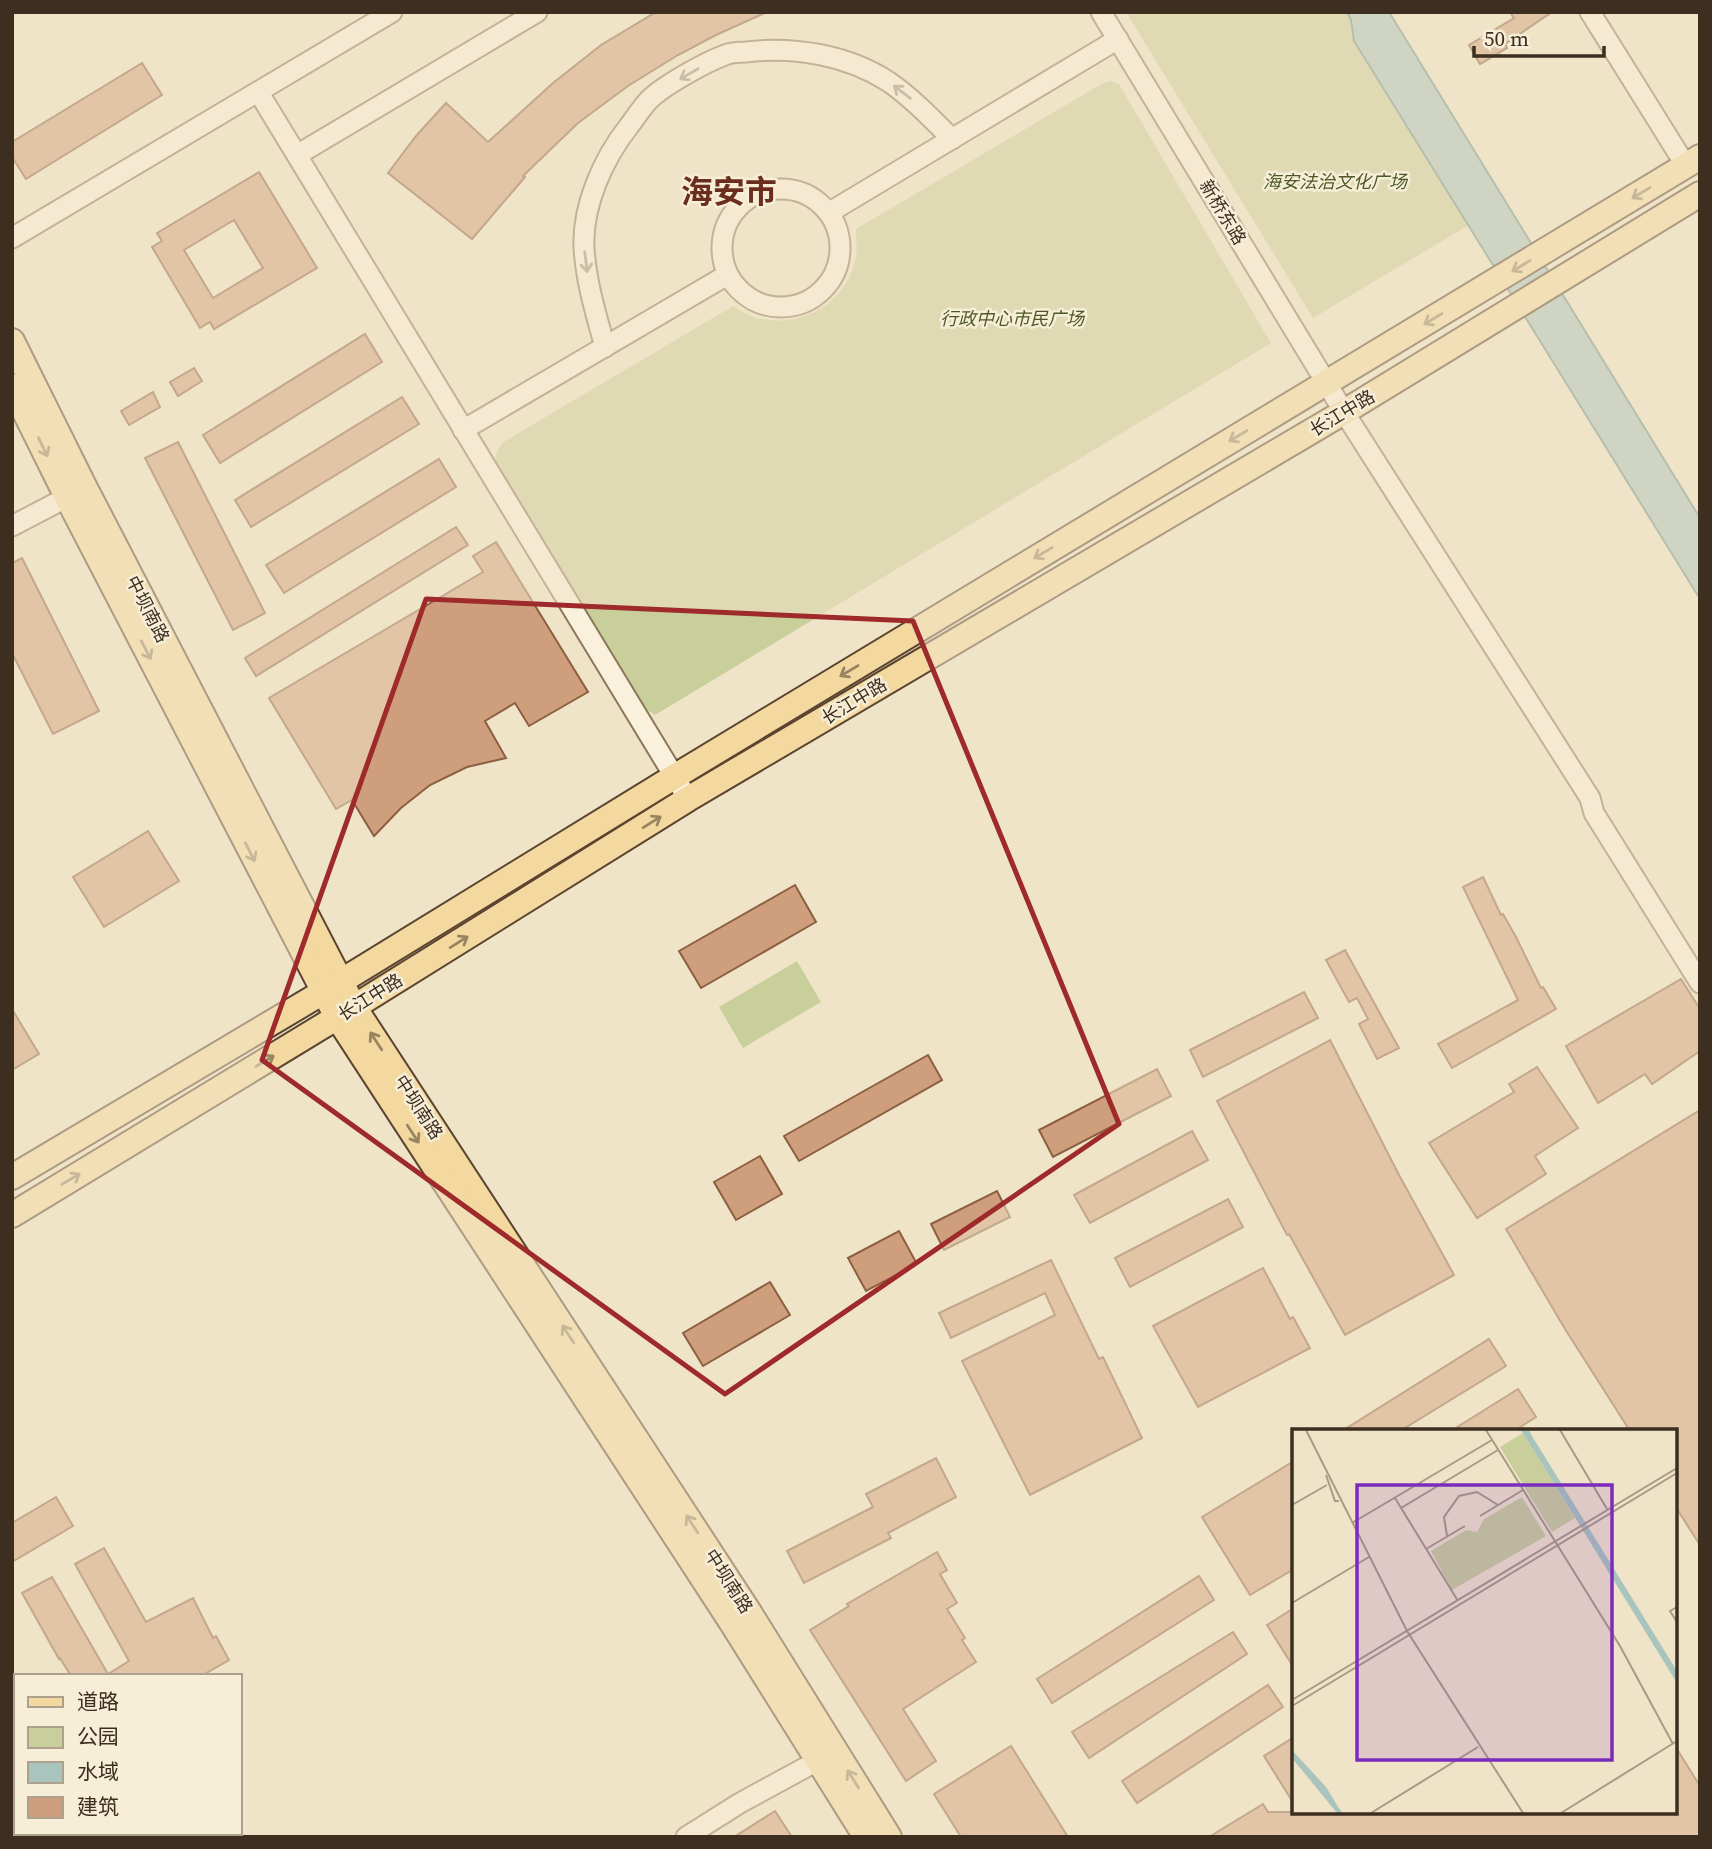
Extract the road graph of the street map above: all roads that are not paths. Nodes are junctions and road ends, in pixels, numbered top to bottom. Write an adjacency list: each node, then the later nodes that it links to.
1 (392, 12): 6 (street)
2 (537, 12): 8 (street)
3 (1101, 12): 5 (street, 新桥东路)
4 (1590, 12): 9 (street)
5 (1118, 39): 7 (street); 16 (street, 新桥东路)
6 (259, 93): 8 (street); 12 (street)
7 (952, 139): 11 (street); 15 (street, one-way to 15)
8 (297, 155): 19 (street)
9 (1693, 162): 16 (main road, 长江中路, one-way to 16)
10 (1700, 194): 18 (main road, 长江中路)
11 (830, 212): 13 (street); 13 (street)
12 (12, 238)
13 (727, 275): 15 (street)
14 (12, 341): 20 (main road, 中坝南路)
15 (605, 347): 19 (street)
16 (1326, 382): 18 (street, 新桥东路); 22 (main road, 长江中路, one-way to 22)
17 (12, 386): 25 (main road, 中坝南路, one-way to 25)
18 (1344, 412): 23 (main road, 长江中路); 24 (street, 新桥东路)
19 (463, 430): 22 (street)
20 (85, 488): 21 (street); 25 (main road, 中坝南路)
21 (12, 526)
22 (674, 777): 23 (street); 25 (main road, 长江中路)
23 (688, 799): 26 (main road, 长江中路, one-way to 23)
24 (1700, 983)
25 (331, 987): 26 (main road, 中坝南路); 27 (main road, 长江中路)
26 (346, 1012): 28 (main road, 长江中路, one-way to 26); 29 (main road, 中坝南路, one-way to 29); 32 (main road, 中坝南路, one-way to 26)
27 (12, 1177)
28 (12, 1215)
29 (819, 1760): 30 (street); 31 (main road, 中坝南路)
30 (687, 1837)
31 (866, 1837)
32 (889, 1837)

